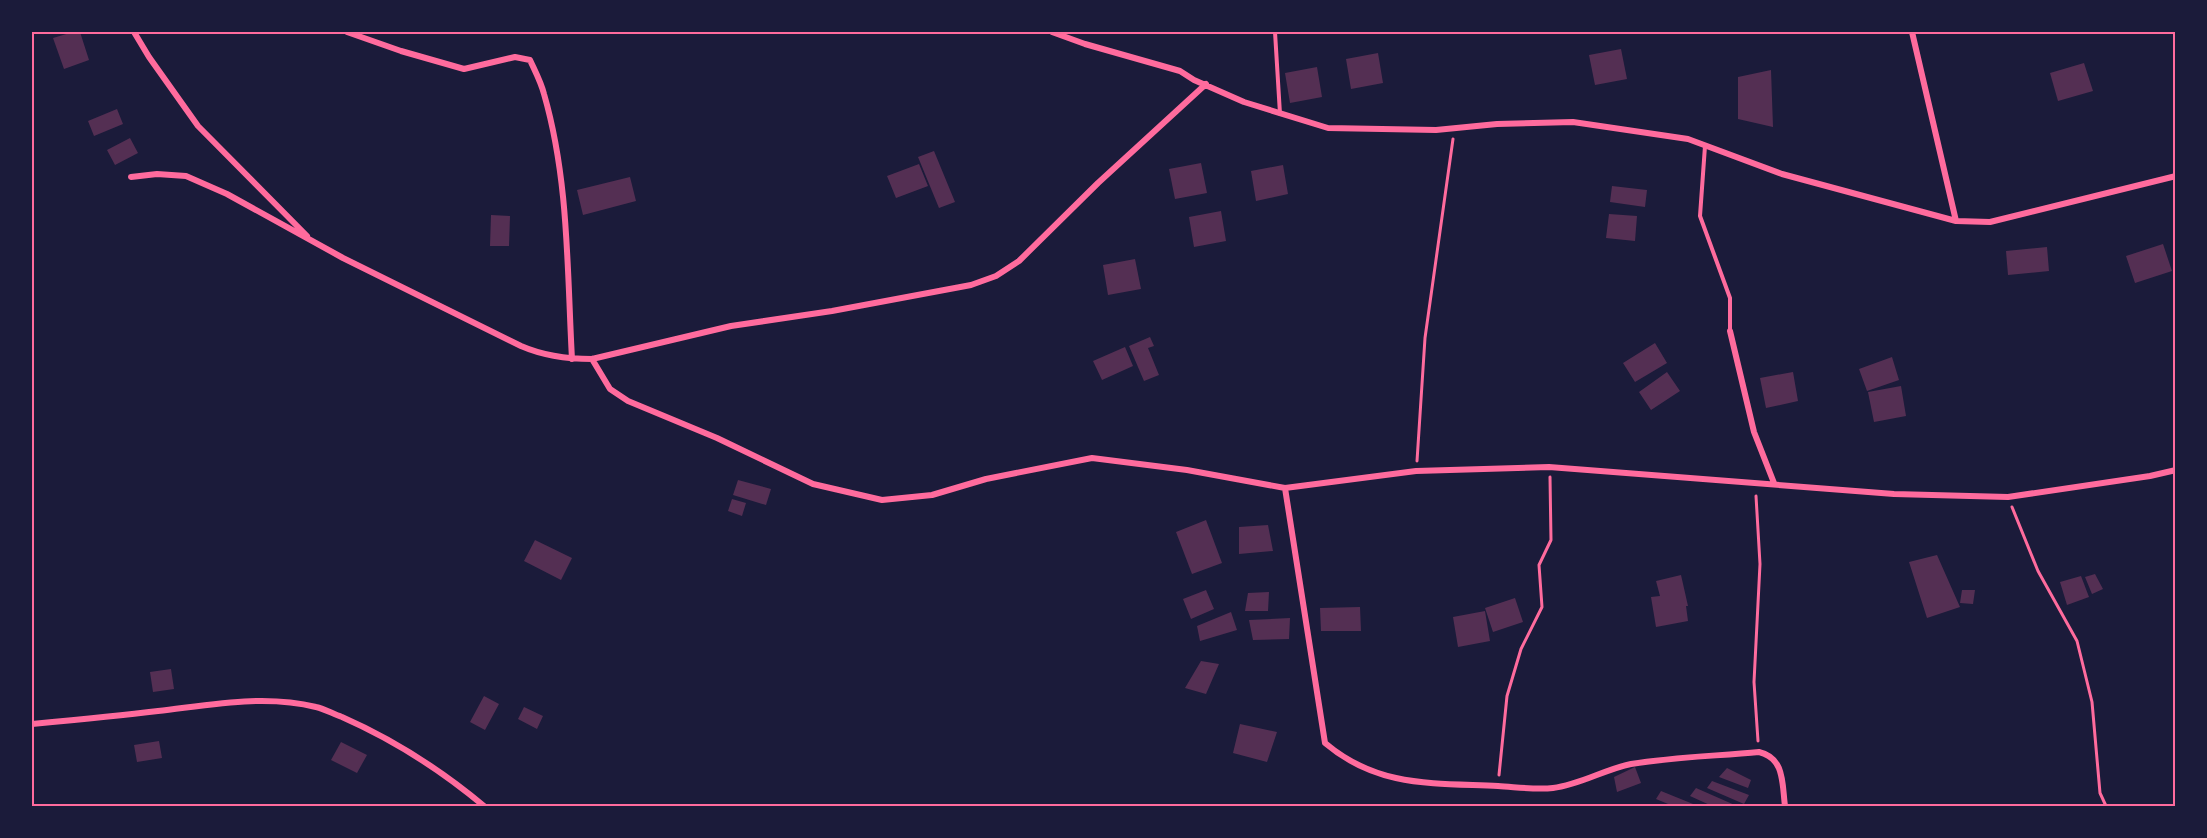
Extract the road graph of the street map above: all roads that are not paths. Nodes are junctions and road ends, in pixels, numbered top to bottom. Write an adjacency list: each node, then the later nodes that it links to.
1 (134, 32): 12 (street)
2 (347, 32): 14 (street)
3 (1052, 32): 6 (street)
4 (1275, 32): 7 (lane)
5 (1912, 32): 11 (street)
6 (1206, 84): 7 (street); 15 (street)
7 (1281, 115): 8 (street)
8 (1705, 145): 11 (street); 13 (lane)
9 (2175, 176): 11 (street)
10 (131, 177): 12 (street)
11 (1956, 220)
12 (311, 240): 14 (street)
13 (1730, 331): 17 (street)
14 (572, 359): 15 (street)
15 (592, 359): 18 (street)
16 (2175, 470): 17 (street)
17 (1774, 483): 18 (street)
18 (1285, 488): 21 (street)
19 (32, 724): 20 (street)
20 (484, 807)
21 (1785, 807)

